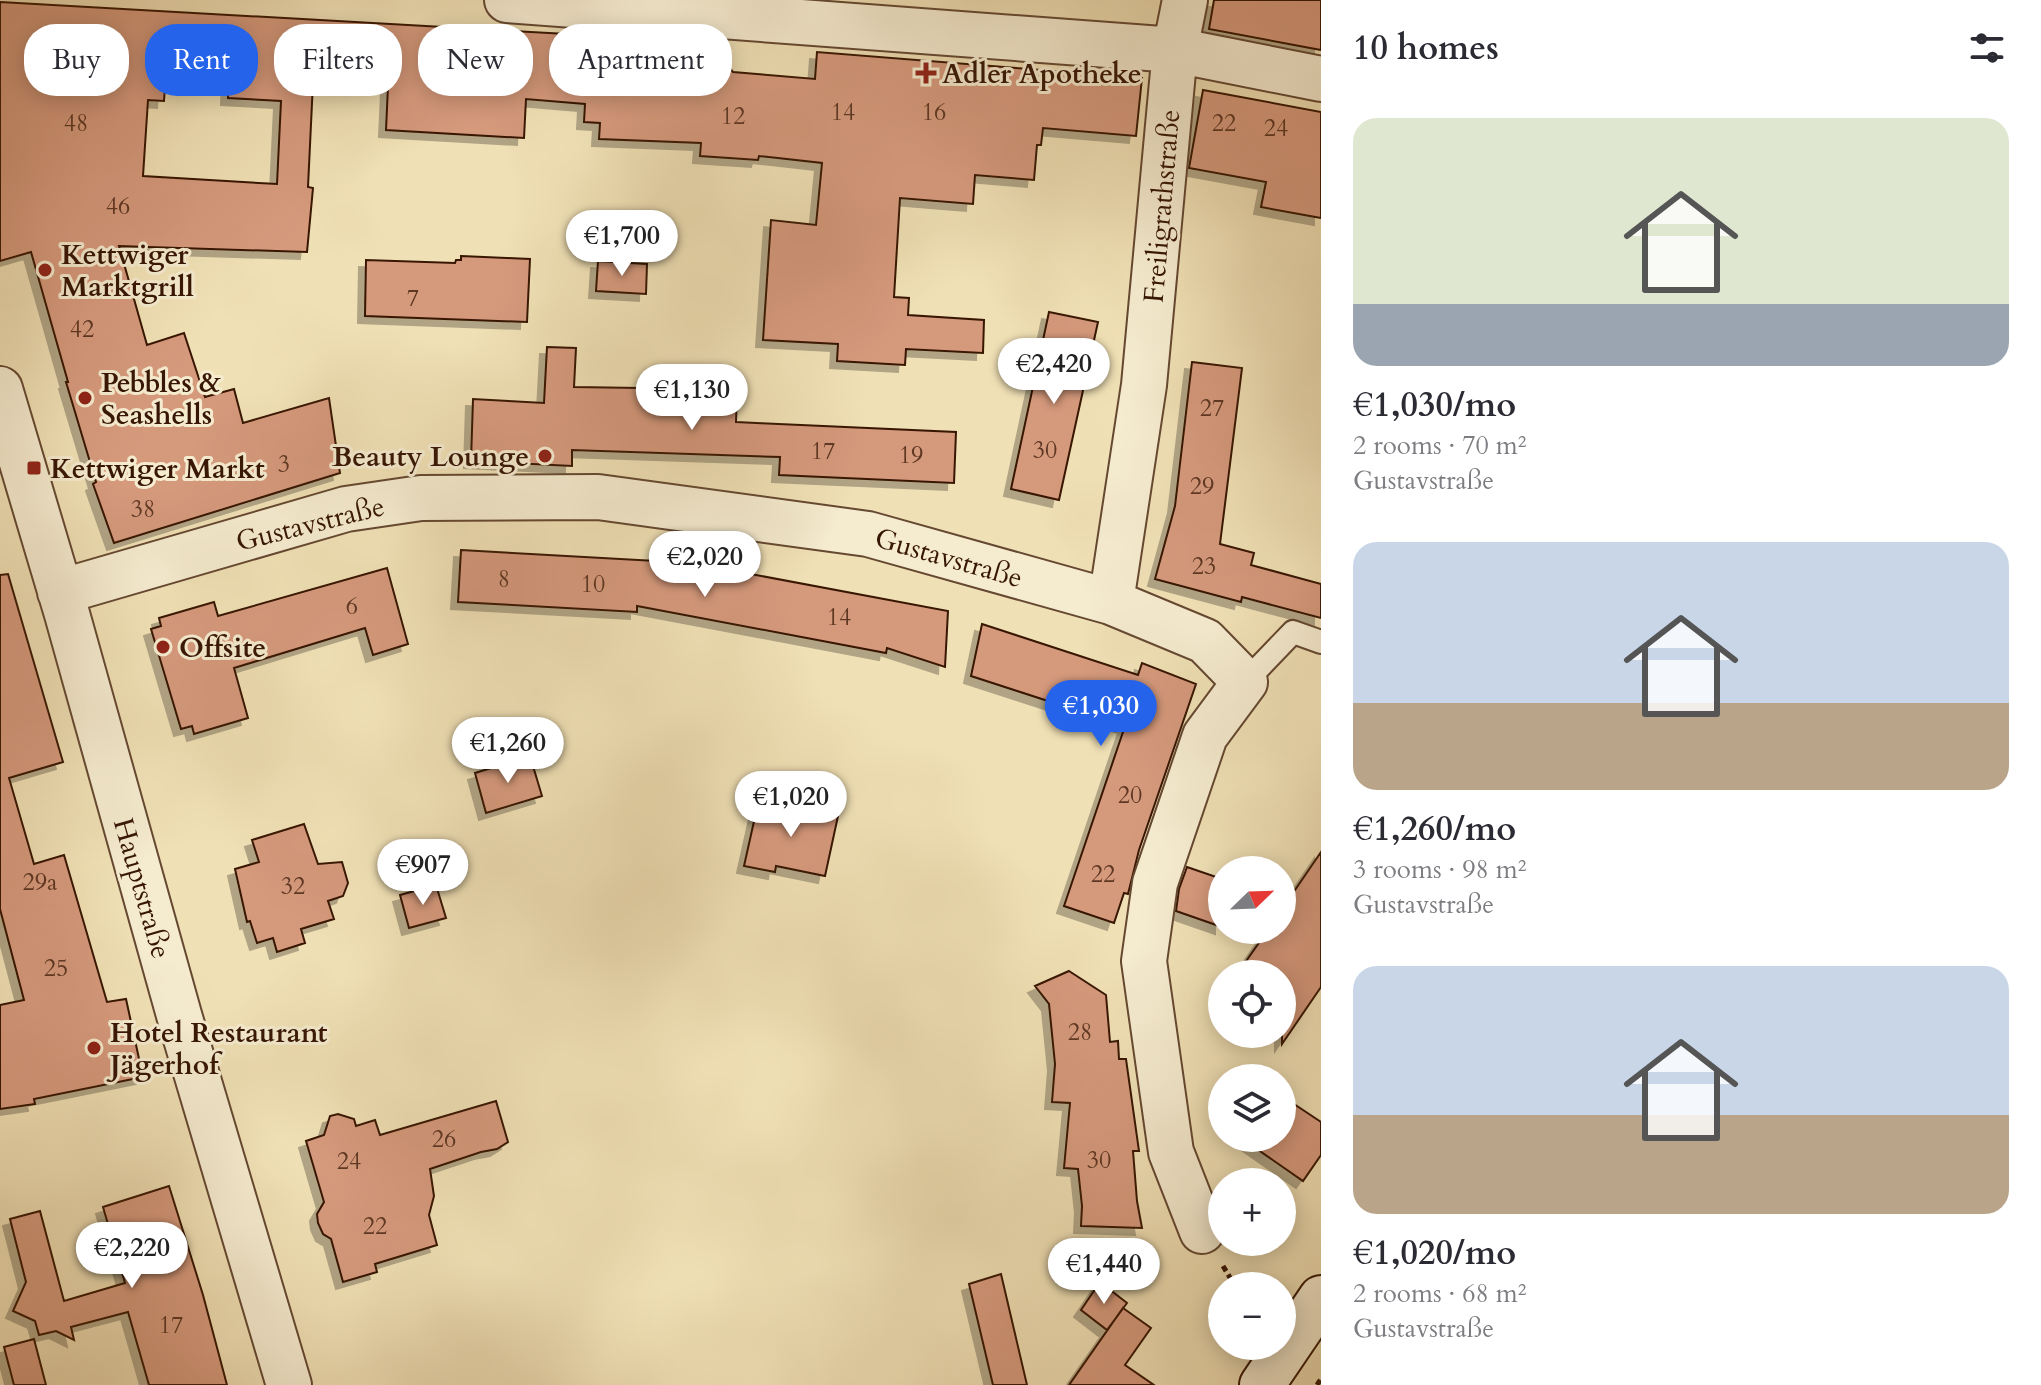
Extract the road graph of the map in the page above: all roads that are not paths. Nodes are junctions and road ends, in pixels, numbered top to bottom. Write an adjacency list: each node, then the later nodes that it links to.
1 (507, 0): 3 (street)
2 (1185, 0): 4 (street, Freiligrathstraße)
3 (811, 12): 4 (street)
4 (1175, 50): 5 (street); 8 (street, Freiligrathstraße)
5 (1321, 79)
6 (0, 389): 7 (street, Hauptstraße)
7 (60, 592): 8 (street, Gustavstraße); 13 (street, Hauptstraße)
8 (1111, 602): 10 (street, Gustavstraße)
9 (1321, 642): 10 (lane)
10 (1245, 682): 11 (street)
11 (1202, 1231)
12 (1321, 1298): 14 (street)
13 (289, 1385)
14 (1262, 1385)

